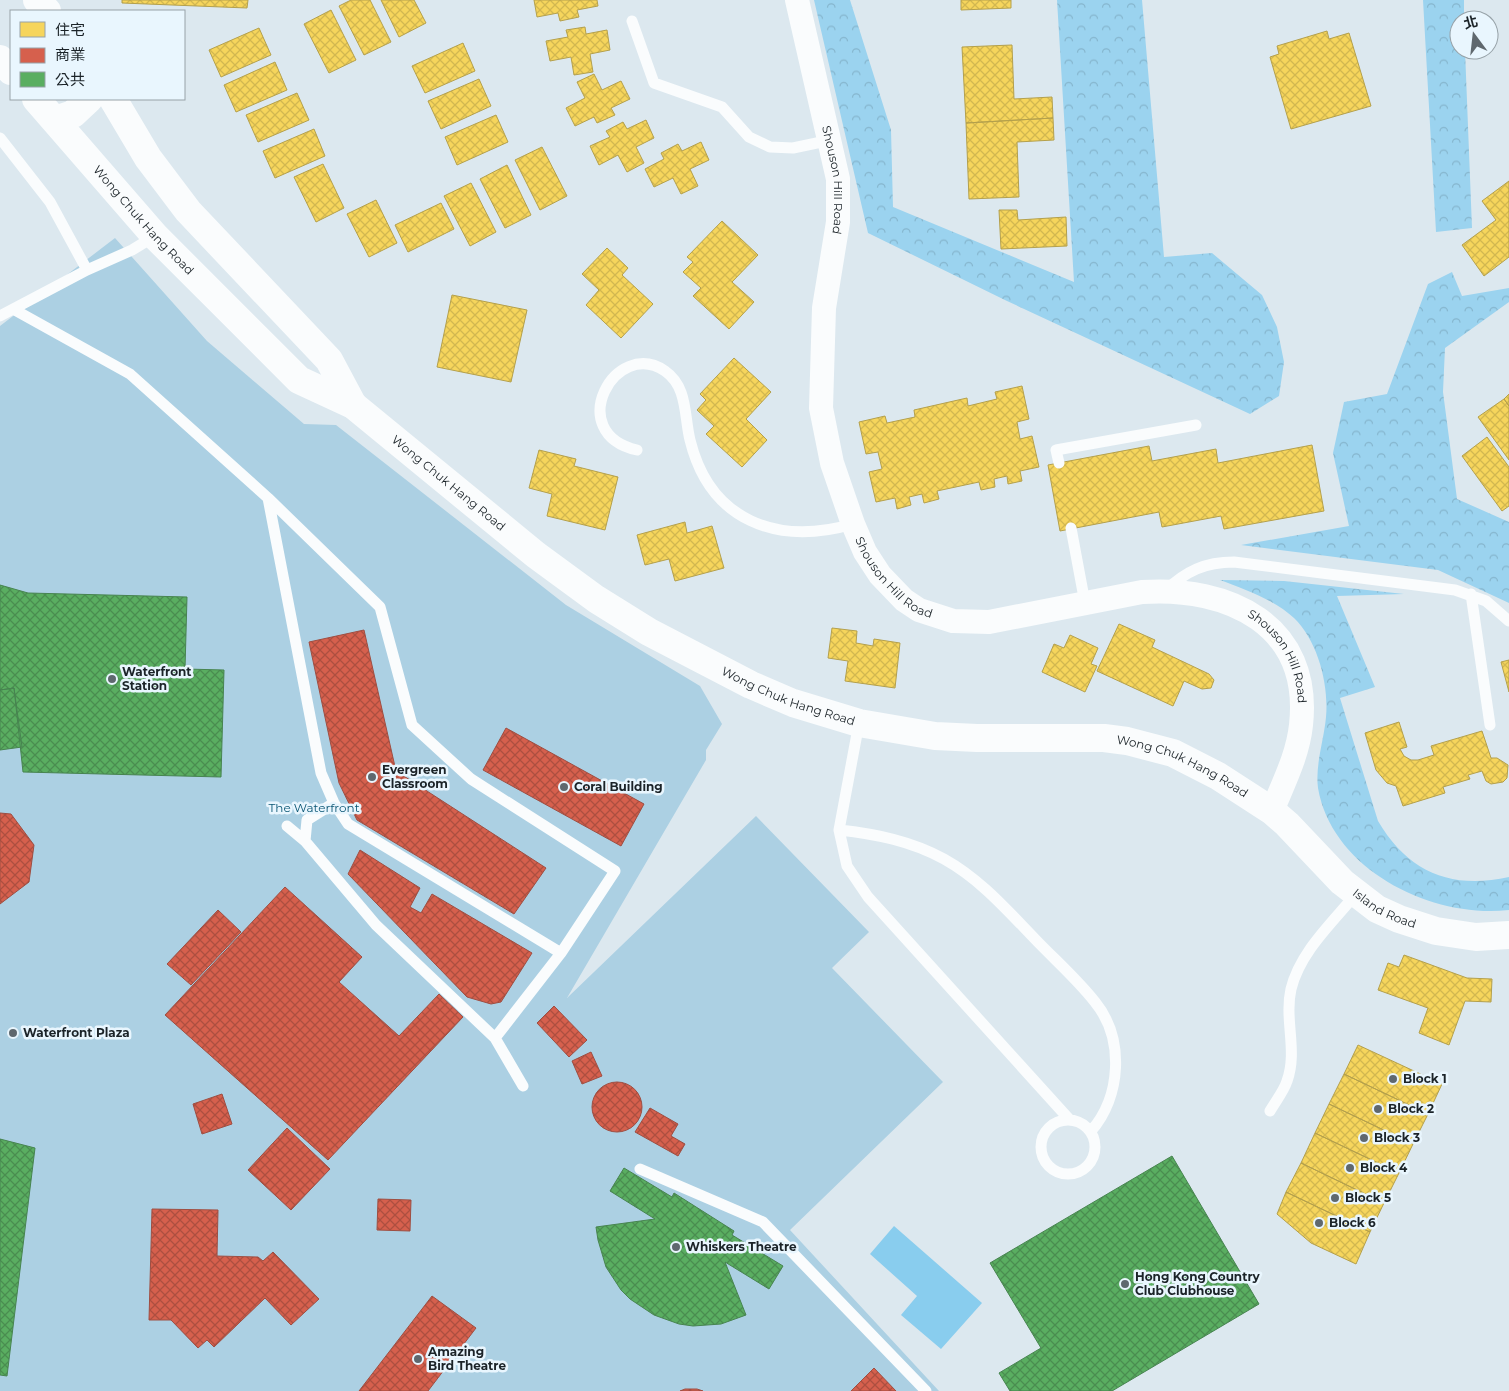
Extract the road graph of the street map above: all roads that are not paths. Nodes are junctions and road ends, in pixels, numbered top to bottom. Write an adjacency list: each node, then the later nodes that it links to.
1 (38, 0): 3 (main road)
2 (797, 0): 12 (street, Shouson Hill Road)
3 (46, 10)
4 (632, 21): 12 (lane)
5 (0, 59): 6 (main road)
6 (10, 70)
7 (37, 100): 10 (main road, Wong Chuk Hang Road)
8 (88, 100): 10 (main road)
9 (114, 100): 17 (main road, Wong Chuk Hang Road)
10 (55, 120): 13 (main road, Wong Chuk Hang Road)
11 (0, 138): 14 (lane)
12 (831, 140): 22 (street, Shouson Hill Road)
13 (155, 236): 14 (lane); 17 (main road, Wong Chuk Hang Road)
14 (87, 270): 15 (lane)
15 (12, 309): 16 (lane); 21 (lane)
16 (0, 316)
17 (353, 405): 28 (main road, Wong Chuk Hang Road)
18 (1196, 425): 20 (lane)
19 (637, 450): 22 (lane)
20 (1059, 463)
21 (268, 498): 30 (lane); 37 (lane)
22 (852, 524): 26 (street, Shouson Hill Road)
23 (1071, 528): 26 (lane)
24 (1165, 590): 25 (lane); 26 (street, Shouson Hill Road); 31 (street, Shouson Hill Road)
25 (1471, 594): 27 (lane); 29 (lane)
26 (1084, 603)
27 (1509, 621)
28 (859, 723): 31 (main road, Wong Chuk Hang Road); 33 (lane)
29 (1490, 725)
30 (334, 803): 34 (lane); 37 (lane)
31 (1280, 818): 35 (main road, Island Road)
32 (286, 826): 34 (lane)
33 (839, 830): 41 (lane); 42 (lane)
34 (305, 841): 38 (lane)
35 (1355, 894): 36 (main road, Island Road); 40 (lane)
36 (1509, 935)
37 (561, 953): 38 (lane)
38 (495, 1038): 39 (lane)
39 (523, 1086)
40 (1270, 1111)
41 (1070, 1119): 42 (lane); 42 (lane)
42 (1091, 1131)
43 (640, 1169): 44 (lane)
44 (926, 1391)

